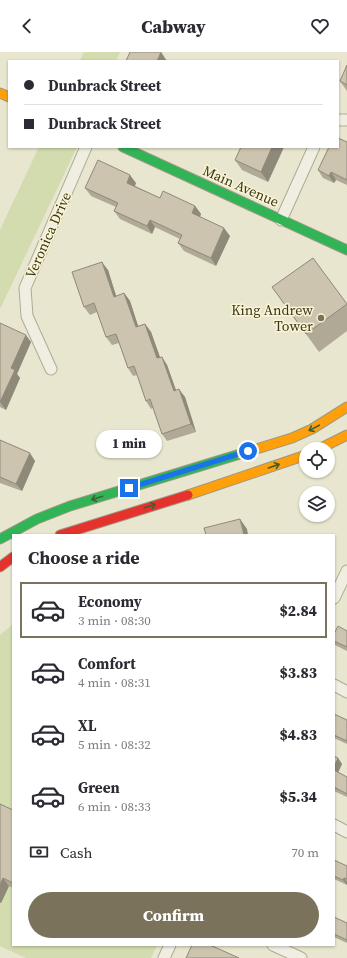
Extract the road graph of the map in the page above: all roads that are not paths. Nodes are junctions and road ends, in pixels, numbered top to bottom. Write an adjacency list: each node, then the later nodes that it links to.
1 (86, 148): 6 (street, Veronica Drive)
2 (125, 148): 4 (main road, Main Avenue)
3 (314, 148): 4 (street)
4 (282, 220): 5 (main road, Main Avenue)
5 (347, 250)
6 (52, 369)
7 (347, 407): 12 (main road, one-way to 12)
8 (347, 435): 9 (main road)
9 (333, 442)
10 (299, 457): 11 (main road, one-way to 10)
11 (63, 534)
12 (0, 539)
13 (12, 558): 14 (main road)
14 (0, 567)
15 (347, 571): 16 (street)
16 (335, 596)
17 (335, 686): 18 (street)
18 (347, 692)
19 (335, 826): 20 (street)
20 (347, 832)
21 (170, 946): 23 (street)
22 (275, 946): 24 (street)
23 (164, 958)
24 (301, 958)

